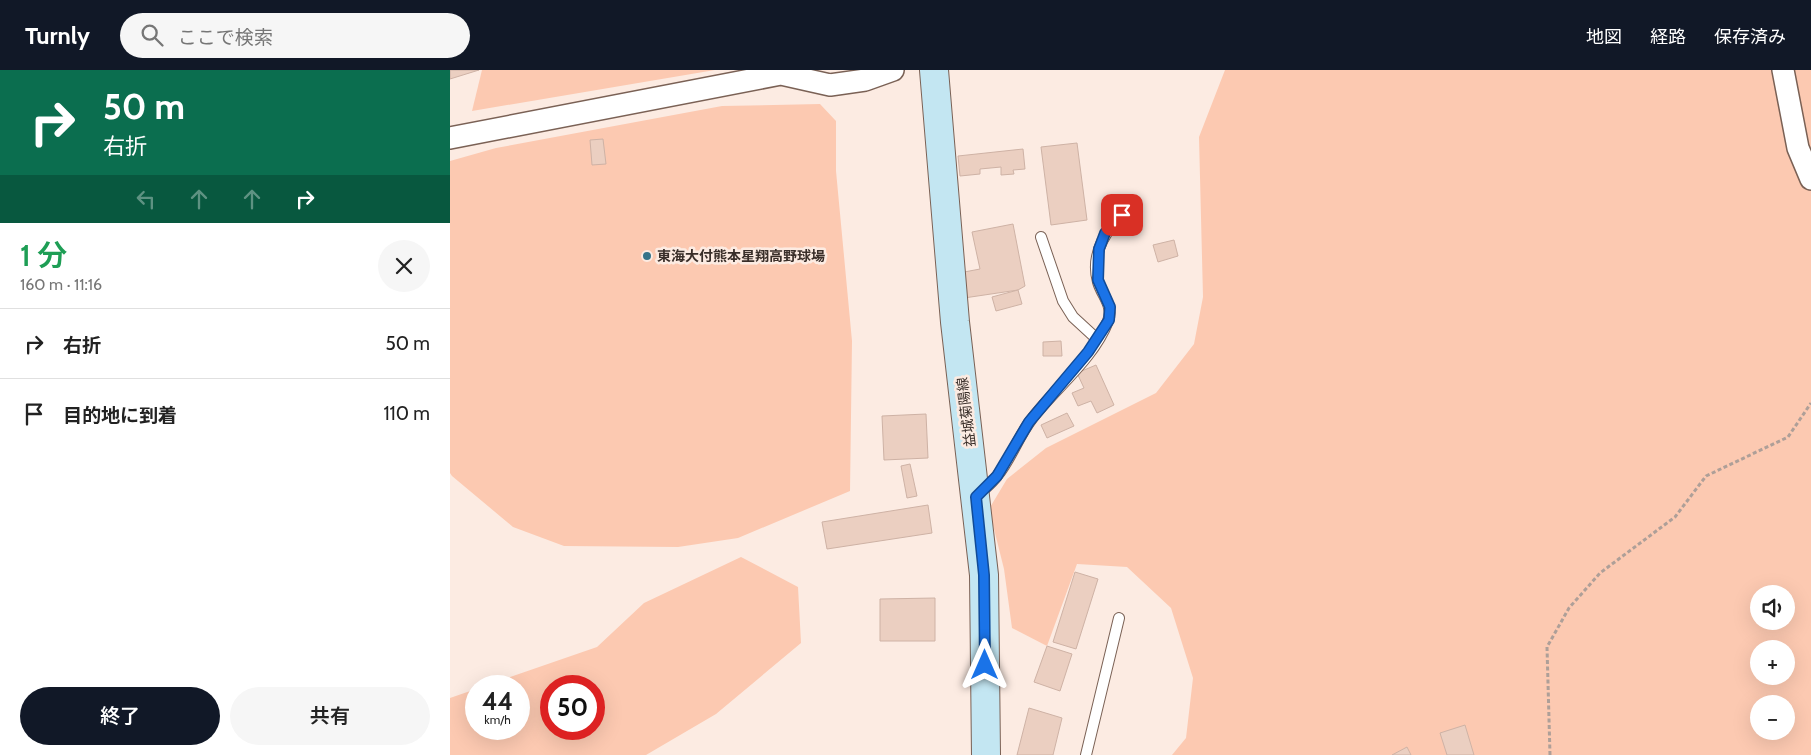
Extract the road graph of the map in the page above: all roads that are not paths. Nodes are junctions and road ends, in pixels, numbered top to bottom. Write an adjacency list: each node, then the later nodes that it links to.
1 (892, 70): 4 (street)
2 (934, 70): 9 (main road, 益城菊陽線)
3 (1783, 70): 5 (street)
4 (450, 138)
5 (1811, 179)
6 (1130, 210): 8 (lane)
7 (1041, 237): 8 (lane)
8 (1098, 340): 9 (lane)
9 (976, 497): 11 (main road, 益城菊陽線)
10 (1119, 618): 12 (lane)
11 (986, 755)
12 (1086, 755)

